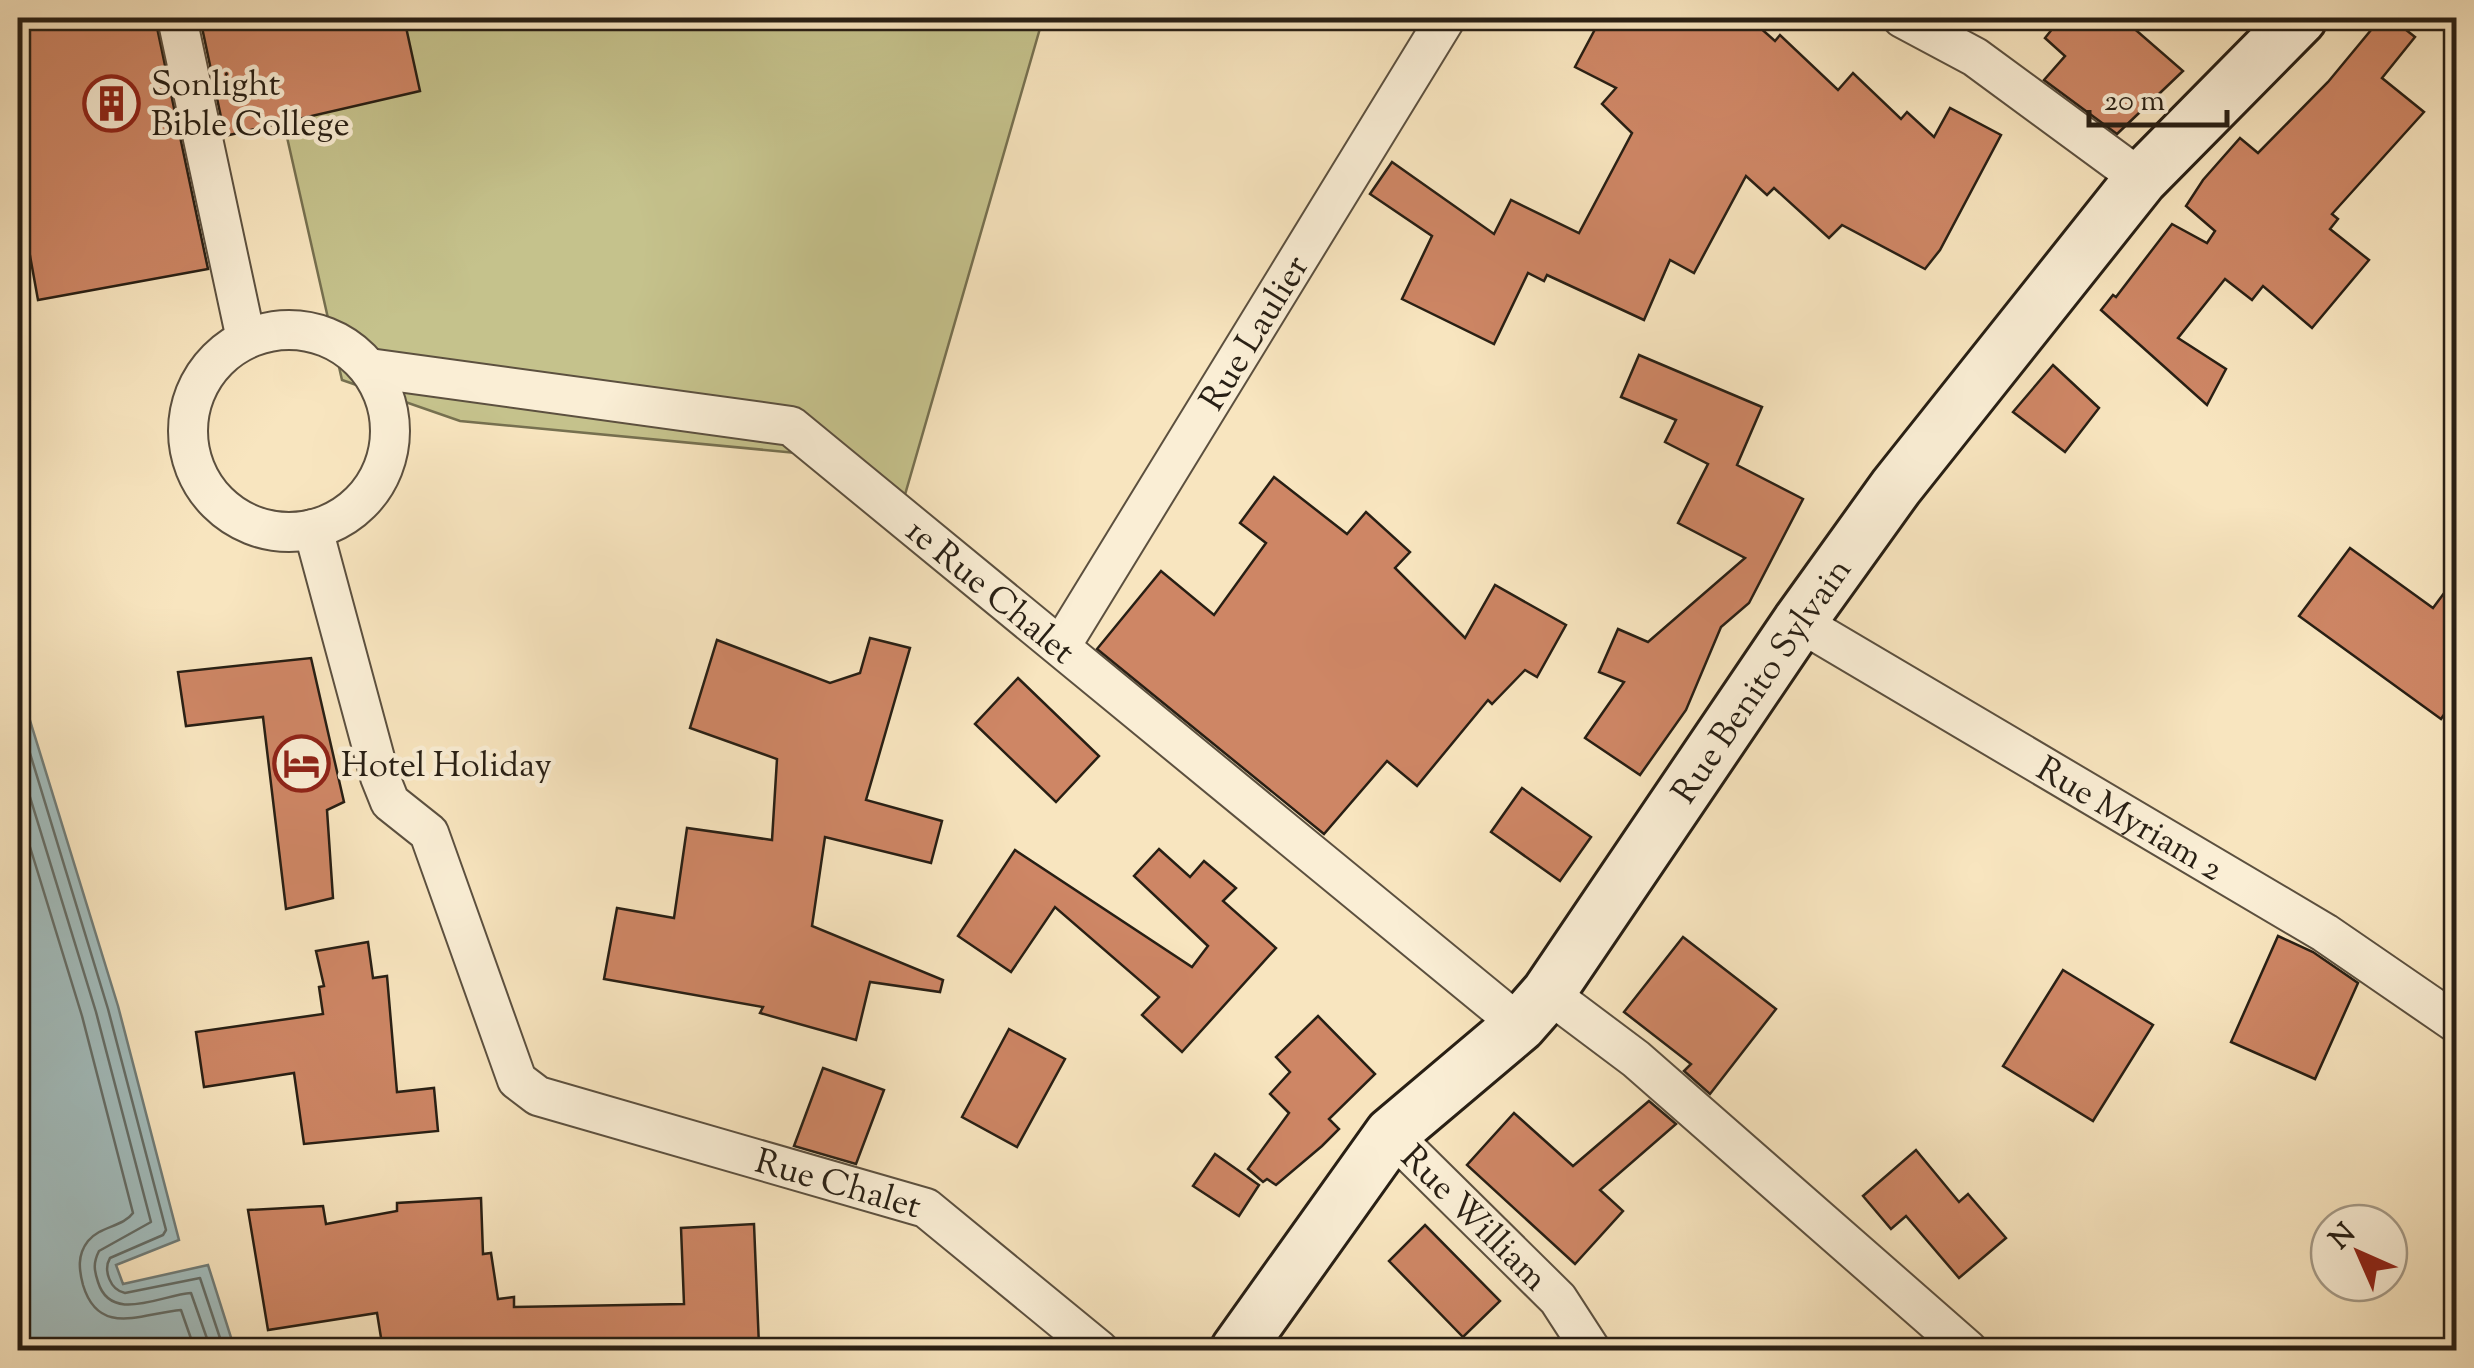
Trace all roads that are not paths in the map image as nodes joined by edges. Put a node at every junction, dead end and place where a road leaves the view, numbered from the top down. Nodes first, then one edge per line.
1 (177, 18) edge
2 (1446, 18) edge
3 (1902, 18) edge
4 (2300, 18) edge
5 (2141, 179) junction
6 (246, 339) junction
7 (369, 368) junction
8 (313, 530) junction
9 (1799, 622) junction
10 (1061, 646) junction
11 (1534, 1009) junction
12 (2456, 1023) edge
13 (1391, 1134) junction
14 (1099, 1350) edge
15 (1236, 1350) edge
16 (1591, 1350) edge
17 (1968, 1350) edge

1 - 6 street
2 - 10 street, Rue Laulier
3 - 5 street
4 - 5 main road, Rue Benito Sylvain
5 - 9 main road, Rue Benito Sylvain
6 - 7 street
6 - 8 street
7 - 8 street
7 - 10 street, 1e Rue Chalet
8 - 14 street, Rue Chalet
9 - 11 main road, Rue Benito Sylvain
9 - 12 street, Rue Myriam 2
10 - 11 street, 1e Rue Chalet
11 - 13 main road, Rue Benito Sylvain
11 - 17 street, 1e Rue Chalet
13 - 15 main road, Rue Benito Sylvain
13 - 16 street, Rue William

